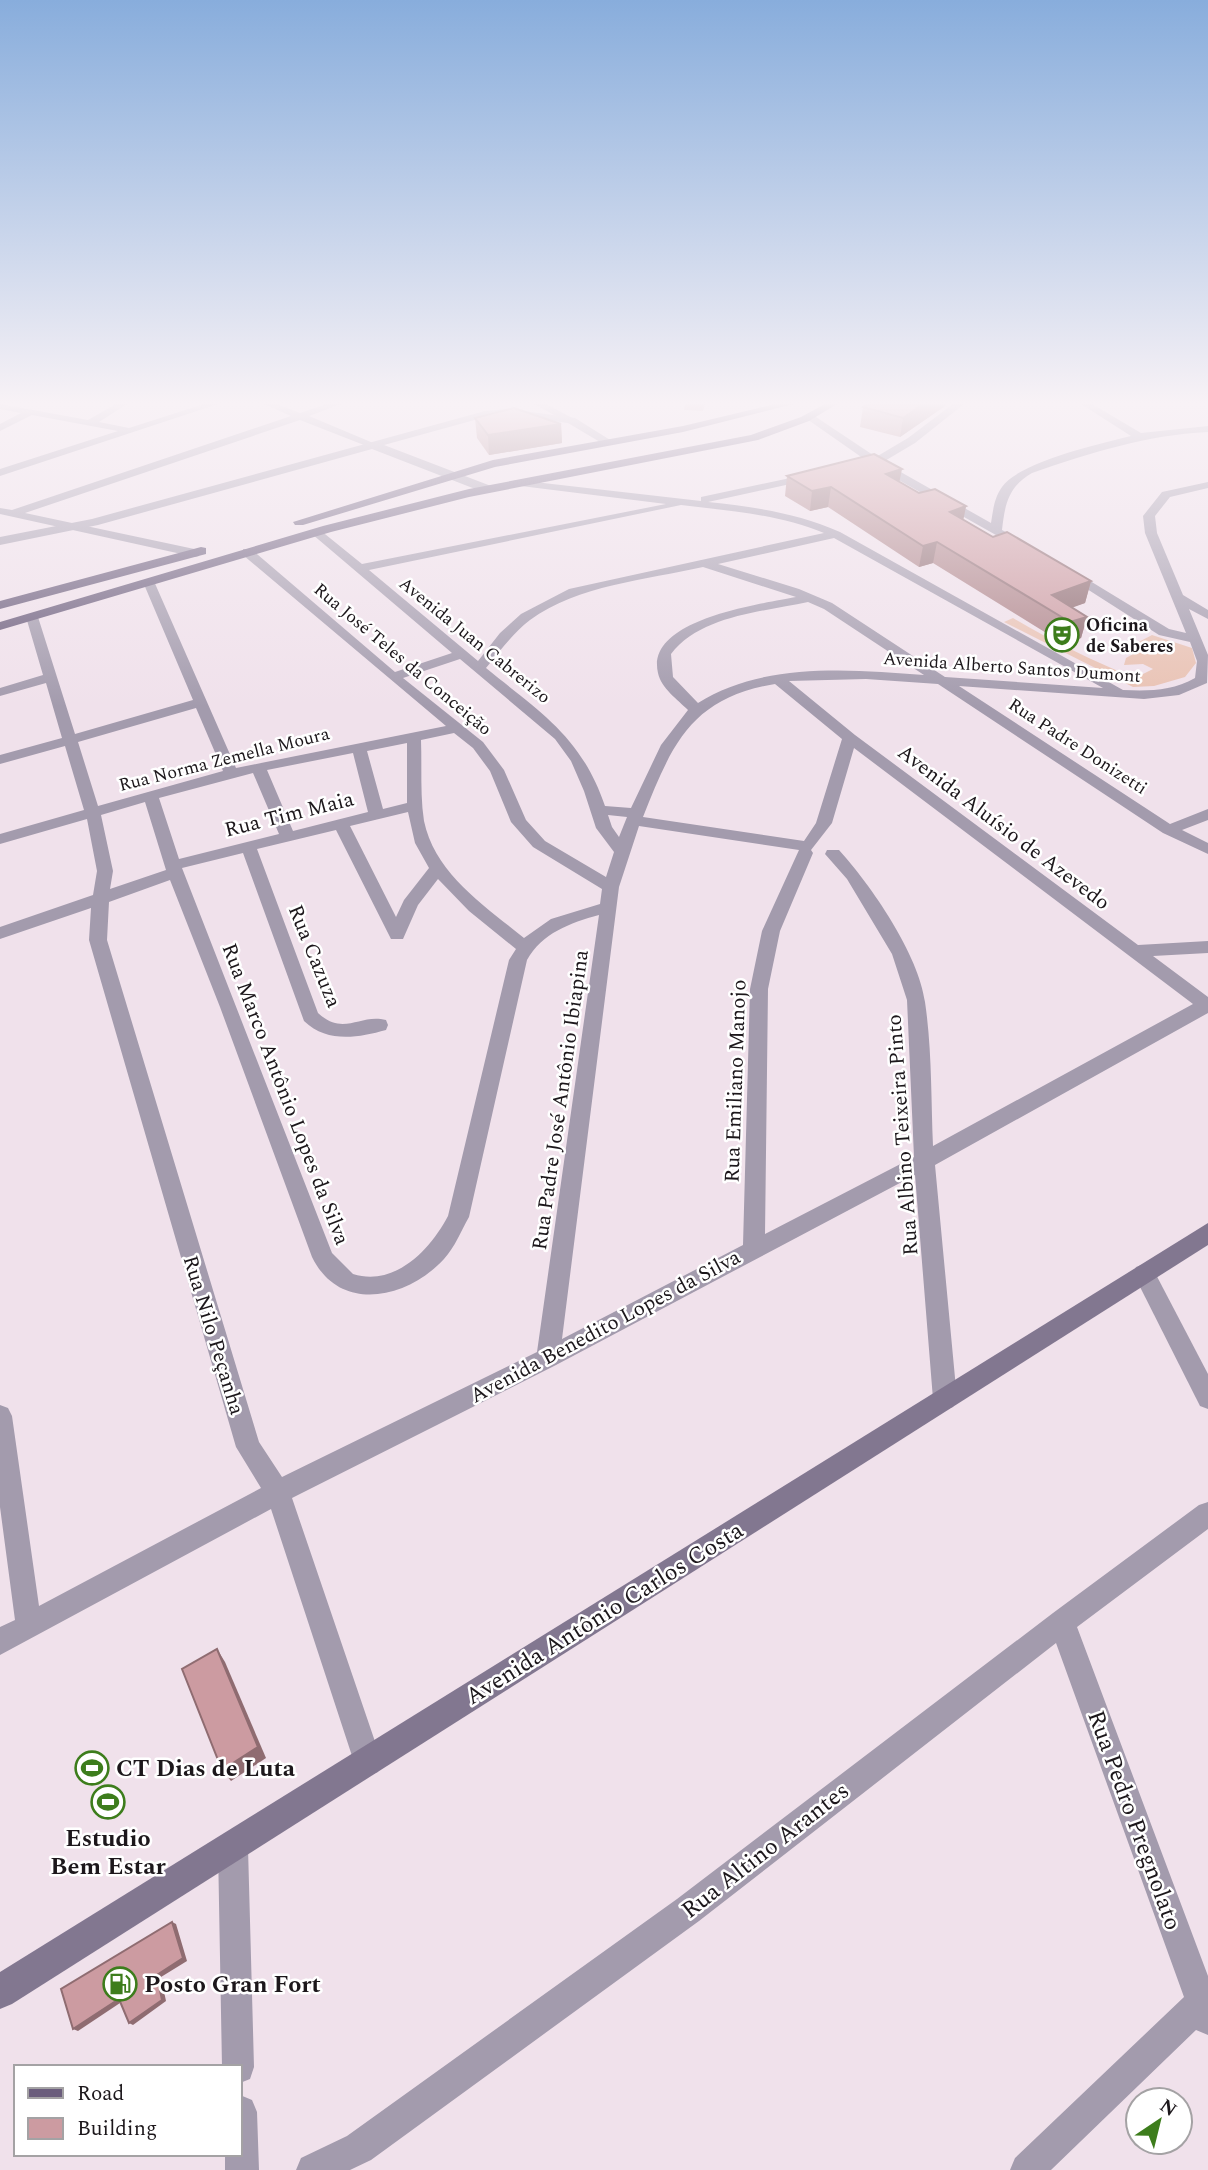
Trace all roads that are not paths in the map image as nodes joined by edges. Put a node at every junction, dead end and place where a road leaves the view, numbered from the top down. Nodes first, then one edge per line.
1 (45, 505) edge
2 (156, 505) edge
3 (357, 505) edge
4 (397, 505) edge
5 (423, 505) edge
6 (676, 505) edge
7 (713, 505) edge
8 (951, 505) edge
9 (1001, 505) edge
10 (1157, 505) edge
11 (0, 511) edge
12 (20, 514) junction
13 (289, 525) dead end
14 (78, 527) junction
15 (321, 531) junction
16 (996, 531) junction
17 (41, 534) junction
18 (836, 534) junction
19 (0, 541) edge
20 (236, 541) dead end
21 (247, 552) junction
22 (1031, 552) edge
23 (194, 553) junction
24 (703, 563) junction
25 (1053, 565) edge
26 (358, 569) junction
27 (149, 582) junction
28 (812, 598) junction
29 (1179, 598) junction
30 (0, 605) edge
31 (1208, 615) edge
32 (32, 617) junction
33 (0, 626) edge
34 (1195, 635) junction
35 (461, 654) junction
36 (479, 668) junction
37 (393, 677) junction
38 (49, 678) junction
39 (777, 679) junction
40 (943, 681) junction
41 (0, 692) edge
42 (1124, 694) junction
43 (202, 702) junction
44 (696, 709) junction
45 (459, 728) junction
46 (414, 736) junction
47 (850, 738) junction
48 (69, 740) junction
49 (358, 746) junction
50 (0, 760) edge
51 (258, 767) junction
52 (231, 773) junction
53 (592, 791) junction
54 (150, 795) junction
55 (416, 805) junction
56 (91, 811) junction
57 (598, 812) junction
58 (376, 813) junction
59 (1208, 814) edge
60 (340, 822) junction
61 (628, 825) junction
62 (1169, 830) junction
63 (287, 835) junction
64 (0, 839) edge
65 (248, 846) junction
66 (1208, 849) edge
67 (816, 852) junction
68 (175, 869) junction
69 (436, 870) junction
70 (102, 897) junction
71 (611, 897) junction
72 (0, 933) edge
73 (524, 947) junction
74 (1208, 947) edge
75 (1137, 951) junction
76 (1207, 1006) edge
77 (379, 1025) dead end
78 (924, 1161) junction
79 (1208, 1233) edge
80 (754, 1248) junction
81 (1144, 1273) junction
82 (548, 1358) junction
83 (1208, 1398) edge
84 (945, 1399) junction
85 (0, 1416) edge
86 (278, 1492) junction
87 (1208, 1514) edge
88 (1062, 1622) junction
89 (29, 1627) junction
90 (0, 1642) edge
91 (368, 1762) junction
92 (233, 1848) junction
93 (0, 1992) edge
94 (1205, 2010) edge
95 (238, 2065) edge
96 (313, 2170) edge
97 (1027, 2170) edge

1 - 12 street
2 - 14 street
3 - 13 main road
4 - 15 main road
5 - 15 main road
6 - 26 street
7 - 18 street
8 - 16 street
9 - 16 street
10 - 29 street, Avenida Alberto Santos Dumont
11 - 12 street
12 - 14 street
12 - 17 street
14 - 17 street
14 - 23 street
15 - 21 main road
15 - 26 street, Avenida Juan Cabrerizo
16 - 22 street
17 - 19 street
18 - 24 street
18 - 42 street
20 - 23 main road
21 - 27 main road
21 - 37 street, Rua José Teles da Conceição
23 - 30 main road
24 - 28 street, Rua Padre Donizetti
24 - 36 street
25 - 34 street
26 - 35 street, Avenida Juan Cabrerizo
27 - 32 main road
27 - 43 street
28 - 40 street, Rua Padre Donizetti
28 - 44 street
29 - 31 street
29 - 34 street, Avenida Alberto Santos Dumont
32 - 33 main road
32 - 38 street, Rua Nilo Peçanha
34 - 42 street, Avenida Alberto Santos Dumont
35 - 36 street, Avenida Juan Cabrerizo
35 - 37 street
36 - 53 street, Avenida Juan Cabrerizo
37 - 45 street, Rua José Teles da Conceição
38 - 41 street
38 - 48 street, Rua Nilo Peçanha
39 - 40 street, Avenida Alberto Santos Dumont
39 - 44 street, Avenida Alberto Santos Dumont
39 - 47 street, Avenida Aluísio de Azevedo
40 - 42 street, Avenida Alberto Santos Dumont
40 - 62 street, Rua Padre Donizetti
43 - 48 street
43 - 52 street
44 - 61 street, Avenida Alberto Santos Dumont
45 - 46 street, Rua Norma Zemella Moura
45 - 71 street, Rua José Teles da Conceição
46 - 49 street, Rua Norma Zemella Moura
46 - 55 street
47 - 67 street
47 - 75 street, Avenida Aluísio de Azevedo
48 - 50 street
48 - 56 street, Rua Nilo Peçanha
49 - 51 street, Rua Norma Zemella Moura
49 - 58 street
51 - 52 street, Rua Norma Zemella Moura
51 - 63 street
52 - 54 street, Rua Norma Zemella Moura
53 - 57 street, Avenida Juan Cabrerizo
53 - 61 street
54 - 56 street, Rua Norma Zemella Moura
54 - 68 street
55 - 58 street, Rua Tim Maia
55 - 69 street
56 - 64 street, Rua Norma Zemella Moura
56 - 70 street, Rua Nilo Peçanha
57 - 61 street
57 - 61 street, Avenida Juan Cabrerizo
58 - 60 street, Rua Tim Maia
59 - 62 street
60 - 63 street, Rua Tim Maia
60 - 69 street
61 - 67 street, Rua Albino Teixeira Pinto
61 - 71 street, Rua Padre José Antônio Ibiapina
62 - 66 street, Rua Padre Donizetti
63 - 65 street, Rua Tim Maia
65 - 68 street, Rua Tim Maia
65 - 77 street, Rua Cazuza
67 - 78 street, Rua Albino Teixeira Pinto
67 - 80 street, Rua Emiliano Manojo
68 - 70 street, Rua Tim Maia
68 - 73 street, Rua Marco Antônio Lopes da Silva
69 - 73 street
70 - 72 street, Rua Tim Maia
70 - 86 street, Rua Nilo Peçanha
71 - 73 street
71 - 82 street, Rua Padre José Antônio Ibiapina
74 - 75 street
75 - 76 street, Avenida Aluísio de Azevedo
76 - 78 street, Avenida Benedito Lopes da Silva
78 - 80 street, Avenida Benedito Lopes da Silva
78 - 84 street, Rua Albino Teixeira Pinto
79 - 81 main road, Avenida Antônio Carlos Costa
80 - 82 street, Avenida Benedito Lopes da Silva
81 - 83 street
81 - 84 main road, Avenida Antônio Carlos Costa
82 - 86 street, Avenida Benedito Lopes da Silva
84 - 91 main road, Avenida Antônio Carlos Costa
85 - 89 street
86 - 89 street, Avenida Benedito Lopes da Silva
86 - 91 street, Rua Nilo Peçanha
87 - 88 street, Rua Altino Arantes
88 - 94 street, Rua Pedro Pregnolato
88 - 96 street, Rua Altino Arantes
89 - 90 street, Avenida Benedito Lopes da Silva
91 - 92 main road, Avenida Antônio Carlos Costa
92 - 93 main road, Avenida Antônio Carlos Costa
92 - 95 street
94 - 97 street

